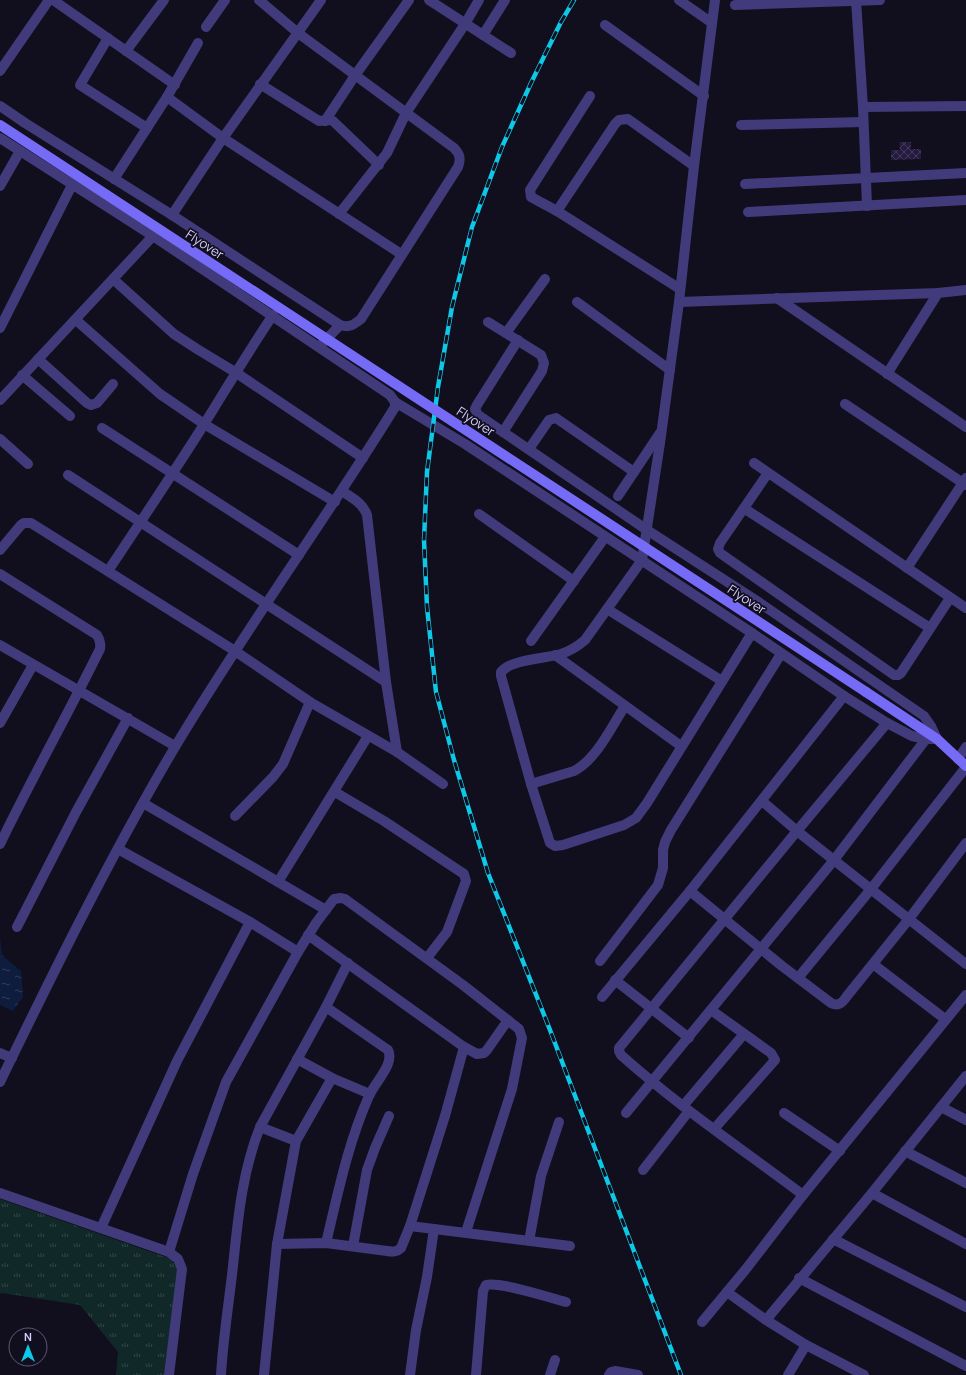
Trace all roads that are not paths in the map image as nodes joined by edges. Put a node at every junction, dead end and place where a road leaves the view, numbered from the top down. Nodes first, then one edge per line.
1 (49, 0) edge
2 (53, 0) edge
3 (225, 0) edge
4 (259, 0) edge
5 (321, 0) edge
6 (409, 0) edge
7 (429, 0) edge
8 (479, 0) edge
9 (505, 0) edge
10 (679, 0) edge
11 (715, 0) edge
12 (880, 0) edge
13 (160, 1) edge
14 (856, 1) edge
15 (735, 5) dead end
16 (712, 23) junction
17 (465, 24) junction
18 (605, 25) dead end
19 (206, 26) dead end
20 (298, 33) junction
21 (484, 35) junction
22 (108, 38) junction
23 (198, 43) dead end
24 (126, 51) junction
25 (511, 53) dead end
26 (0, 71) edge
27 (356, 74) junction
28 (260, 84) junction
29 (175, 85) junction
30 (590, 96) dead end
31 (704, 96) junction
32 (167, 97) junction
33 (0, 106) edge
34 (966, 106) edge
35 (863, 107) junction
36 (406, 113) junction
37 (325, 121) junction
38 (863, 122) junction
39 (0, 125) edge
40 (741, 125) dead end
41 (147, 128) junction
42 (0, 138) edge
43 (223, 138) junction
44 (20, 151) junction
45 (379, 165) junction
46 (694, 166) junction
47 (966, 173) edge
48 (865, 178) junction
49 (114, 179) junction
50 (745, 184) dead end
51 (72, 185) junction
52 (0, 186) edge
53 (966, 200) edge
54 (867, 206) junction
55 (557, 212) junction
56 (748, 212) dead end
57 (339, 214) junction
58 (172, 215) junction
59 (153, 236) junction
60 (401, 254) junction
61 (113, 279) junction
62 (545, 279) dead end
63 (680, 289) junction
64 (966, 290) edge
65 (938, 293) junction
66 (777, 298) junction
67 (577, 302) dead end
68 (679, 302) junction
69 (272, 316) junction
70 (76, 320) junction
71 (488, 322) dead end
72 (340, 325) junction
73 (0, 328) edge
74 (506, 333) junction
75 (518, 340) junction
76 (319, 347) junction
77 (38, 359) junction
78 (670, 370) junction
79 (235, 372) junction
80 (887, 374) junction
81 (22, 375) junction
82 (113, 384) dead end
83 (0, 400) edge
84 (396, 402) junction
85 (845, 404) dead end
86 (70, 416) dead end
87 (204, 424) junction
88 (966, 427) edge
89 (102, 428) dead end
90 (662, 431) junction
91 (503, 432) junction
92 (0, 439) edge
93 (529, 449) junction
94 (363, 458) junction
95 (754, 463) dead end
96 (28, 464) dead end
97 (634, 472) junction
98 (172, 473) junction
99 (768, 473) junction
100 (68, 475) dead end
101 (965, 482) edge
102 (342, 491) junction
103 (618, 496) dead end
104 (335, 502) junction
105 (745, 508) junction
106 (479, 514) dead end
107 (141, 522) junction
108 (647, 530) junction
109 (605, 537) junction
110 (0, 550) edge
111 (299, 555) junction
112 (642, 560) junction
113 (907, 568) junction
114 (108, 571) junction
115 (0, 574) edge
116 (574, 581) junction
117 (950, 598) junction
118 (266, 604) junction
119 (966, 608) edge
120 (607, 609) junction
121 (930, 628) junction
122 (752, 633) junction
123 (531, 641) dead end
124 (0, 645) edge
125 (235, 652) junction
126 (781, 654) junction
127 (555, 655) junction
128 (33, 665) junction
129 (722, 681) junction
130 (386, 682) junction
131 (80, 691) junction
132 (844, 696) junction
133 (310, 702) junction
134 (625, 706) junction
135 (128, 718) junction
136 (0, 723) edge
137 (887, 723) junction
138 (368, 736) junction
139 (926, 739) junction
140 (937, 739) junction
141 (176, 746) junction
142 (681, 746) junction
143 (966, 747) edge
144 (397, 752) junction
145 (958, 759) junction
146 (966, 767) edge
147 (443, 784) dead end
148 (531, 784) junction
149 (335, 792) junction
150 (762, 801) junction
151 (143, 803) junction
152 (235, 816) dead end
153 (797, 831) junction
154 (966, 843) edge
155 (0, 844) edge
156 (118, 848) junction
157 (834, 860) junction
158 (278, 882) junction
159 (871, 889) junction
160 (690, 890) junction
161 (326, 910) junction
162 (725, 919) junction
163 (909, 919) junction
164 (250, 922) junction
165 (17, 927) dead end
166 (308, 935) junction
167 (761, 949) junction
168 (298, 952) junction
169 (427, 958) junction
170 (600, 961) dead end
171 (348, 963) junction
172 (873, 964) junction
173 (966, 964) edge
174 (798, 978) junction
175 (615, 980) junction
176 (966, 995) edge
177 (602, 997) dead end
178 (326, 1007) junction
179 (651, 1008) junction
180 (711, 1010) junction
181 (945, 1019) junction
182 (508, 1020) junction
183 (744, 1034) junction
184 (689, 1038) junction
185 (464, 1047) junction
186 (0, 1053) edge
187 (12, 1058) junction
188 (297, 1059) junction
189 (966, 1076) edge
190 (332, 1078) junction
191 (0, 1082) edge
192 (652, 1083) junction
193 (370, 1094) junction
194 (941, 1107) junction
195 (686, 1109) junction
196 (626, 1113) dead end
197 (784, 1113) dead end
198 (389, 1116) dead end
199 (966, 1120) edge
200 (559, 1122) dead end
201 (260, 1127) junction
202 (714, 1129) junction
203 (296, 1141) junction
204 (840, 1151) junction
205 (905, 1151) junction
206 (643, 1170) dead end
207 (966, 1183) edge
208 (872, 1192) junction
209 (0, 1193) edge
210 (803, 1195) junction
211 (410, 1226) junction
212 (102, 1228) junction
213 (434, 1229) junction
214 (466, 1232) junction
215 (833, 1239) junction
216 (529, 1241) junction
217 (326, 1243) junction
218 (277, 1244) junction
219 (966, 1244) edge
220 (353, 1246) junction
221 (570, 1246) dead end
222 (169, 1252) junction
223 (799, 1278) junction
224 (727, 1292) junction
225 (566, 1302) dead end
226 (966, 1307) edge
227 (766, 1320) junction
228 (702, 1322) dead end
229 (806, 1345) junction
230 (555, 1360) dead end
231 (966, 1366) edge
232 (169, 1375) edge
233 (220, 1375) edge
234 (264, 1375) edge
235 (410, 1375) edge
236 (476, 1375) edge
237 (550, 1375) edge
238 (609, 1375) edge
239 (638, 1375) edge
240 (788, 1375) edge
241 (864, 1375) edge

1 - 26 street
2 - 22 street
3 - 19 street
4 - 20 street
5 - 20 street
6 - 27 street
7 - 17 street
8 - 17 street
9 - 21 street
10 - 16 street
11 - 16 street
12 - 14 street
13 - 24 street
14 - 15 street
14 - 35 street
16 - 31 street
17 - 21 street
17 - 36 street
18 - 31 street
20 - 27 street
20 - 28 street
21 - 25 street
22 - 24 street
22 - 41 street
23 - 29 street
24 - 29 street
27 - 36 street
27 - 37 street
28 - 37 street
28 - 43 street
29 - 32 street
30 - 55 street
31 - 46 street
32 - 41 street
32 - 43 street
33 - 49 street
34 - 35 street
35 - 38 street
36 - 45 street
36 - 60 street
37 - 45 street
38 - 40 street
38 - 48 street
39 - 140 main road, Flyover, bridge
41 - 49 street
42 - 44 street
43 - 57 street
43 - 58 street
44 - 51 street
44 - 52 street
45 - 57 street
46 - 55 street
46 - 63 street
47 - 48 street
48 - 50 street
48 - 54 street
49 - 58 street
51 - 59 street
51 - 73 street
53 - 54 street
54 - 56 street
55 - 63 street
57 - 60 street
58 - 72 street
59 - 61 street
59 - 69 street
60 - 72 street
61 - 70 street
61 - 79 street
62 - 74 street
63 - 68 street
64 - 65 street
65 - 66 street
65 - 80 street
66 - 68 street
66 - 80 street
67 - 78 street
68 - 78 street
69 - 76 street
69 - 79 street
70 - 77 street
70 - 87 street
71 - 74 street
72 - 76 street
74 - 75 street
75 - 91 street
75 - 91 street
76 - 84 street
77 - 81 street
77 - 82 street
78 - 90 street
79 - 87 street
79 - 94 street
80 - 88 street
81 - 83 street
81 - 86 street
84 - 94 street
84 - 109 street
85 - 101 street
87 - 98 street
87 - 104 street
89 - 98 street
90 - 97 street
90 - 108 street
91 - 93 street
92 - 96 street
93 - 97 street
93 - 108 street
94 - 102 street
95 - 99 street
97 - 103 street
98 - 107 street
98 - 111 street
99 - 105 street
99 - 113 street
100 - 107 street
101 - 113 street
102 - 104 street
102 - 130 street
104 - 111 street
105 - 121 street
105 - 121 street
106 - 116 street
107 - 114 street
107 - 118 street
108 - 112 street
108 - 140 street
109 - 112 street
109 - 116 street
110 - 114 street
111 - 118 street
112 - 120 street
112 - 122 street
113 - 117 street
114 - 125 street
115 - 131 street
116 - 123 street
117 - 119 street
117 - 121 street
118 - 125 street
118 - 130 street
120 - 127 street
120 - 129 street
122 - 126 street
122 - 129 street
124 - 128 street
125 - 133 street
125 - 141 street
126 - 132 street
126 - 170 street
127 - 134 street
127 - 148 street
128 - 131 street
128 - 136 street
129 - 142 street
130 - 144 street
131 - 135 street
131 - 155 street
132 - 137 street
132 - 150 street
133 - 138 street
133 - 152 street
134 - 142 street
134 - 148 street
135 - 141 street
135 - 165 street
137 - 139 street
137 - 153 street
138 - 144 street
138 - 149 street
139 - 140 street
139 - 157 street
140 - 145 main road, Flyover
141 - 151 street
142 - 148 street
143 - 145 street
144 - 147 street
145 - 146 main road, Flyover
146 - 159 street
149 - 158 street
149 - 169 street
150 - 153 street
150 - 160 street
151 - 156 street
151 - 158 street
153 - 157 street
153 - 162 street
154 - 163 street
156 - 164 street
156 - 187 street
157 - 159 street
157 - 167 street
158 - 161 street
159 - 163 street
159 - 174 street
160 - 162 street
160 - 175 street
161 - 166 street
161 - 169 street
162 - 167 street
162 - 179 street
163 - 172 street
163 - 173 street
164 - 168 street
164 - 212 street
166 - 168 street
166 - 171 street
167 - 174 street
167 - 180 street
168 - 222 street
169 - 182 street
171 - 178 street
171 - 185 street
172 - 174 street
172 - 181 street
175 - 177 street
175 - 179 street
176 - 181 street
178 - 188 street
178 - 193 street
179 - 184 street
179 - 192 street
180 - 183 street
180 - 184 street
181 - 204 street
182 - 185 street
182 - 214 street
183 - 195 street
183 - 202 street
184 - 192 street
185 - 211 street
186 - 187 street
187 - 191 street
188 - 190 street
188 - 201 street
189 - 194 street
190 - 193 street
190 - 203 street
192 - 195 street
192 - 196 street
193 - 217 street
194 - 199 street
194 - 205 street
195 - 202 street
195 - 206 street
197 - 204 street
198 - 220 street
200 - 216 street
201 - 203 street
201 - 233 street
202 - 210 street
203 - 218 street
204 - 210 street
205 - 207 street
205 - 208 street
208 - 215 street
208 - 219 street
209 - 212 street
210 - 224 street
211 - 213 street
211 - 220 street
212 - 222 street
213 - 214 street
213 - 235 street
214 - 216 street
215 - 223 street
215 - 226 street
216 - 221 street
217 - 218 street
217 - 220 street
218 - 234 street
222 - 232 street
223 - 227 street
223 - 231 street
224 - 227 street
224 - 228 street
225 - 236 street
227 - 229 street
229 - 240 street
229 - 241 street
230 - 237 street
238 - 239 street

